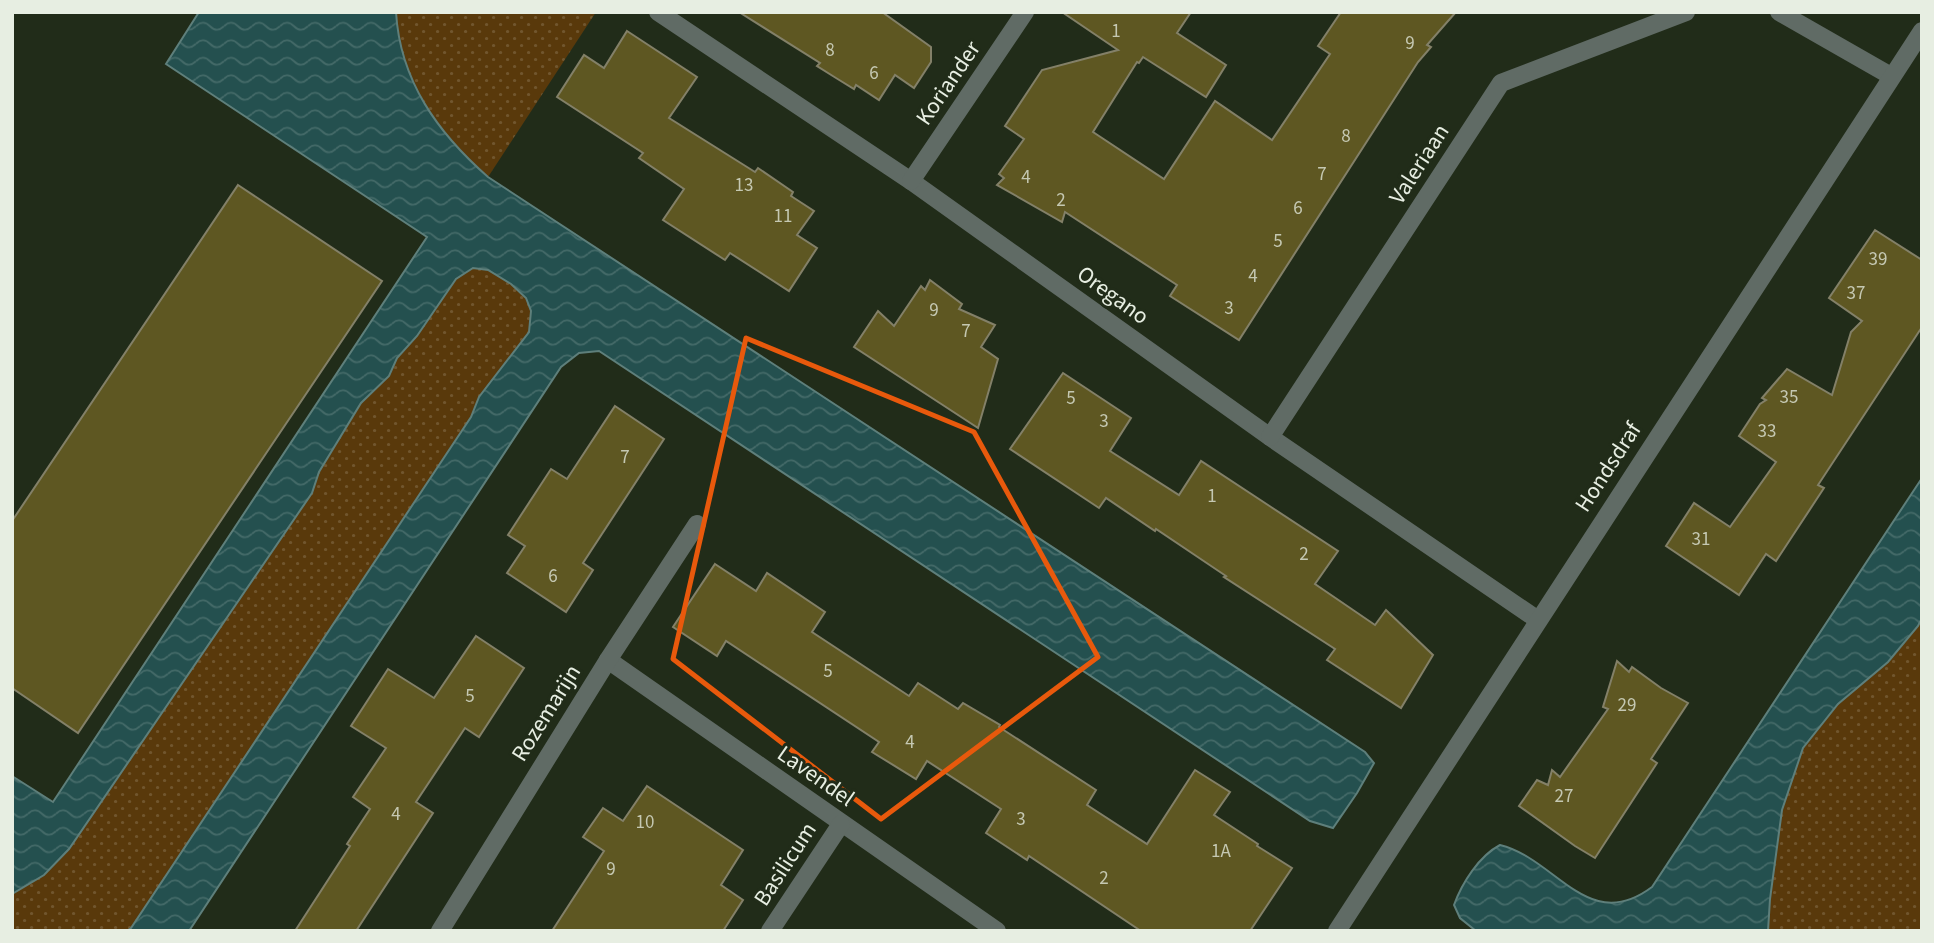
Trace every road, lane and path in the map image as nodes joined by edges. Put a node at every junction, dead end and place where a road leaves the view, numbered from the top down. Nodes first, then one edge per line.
1 (658, 12) edge
2 (1026, 12) edge
3 (1686, 12) edge
4 (1779, 12) edge
5 (1922, 31) edge
6 (1891, 76) junction
7 (911, 181) junction
8 (1270, 437) junction
9 (697, 523) dead end
10 (1538, 620) junction
11 (608, 660) junction
12 (841, 824) junction
13 (440, 931) edge
14 (771, 931) edge
15 (997, 931) edge
16 (1338, 931) edge

1 - 7 street, Oregano
2 - 7 street, Koriander
3 - 8 street, Valeriaan
4 - 6 street
5 - 6 street, Hondsdraf
6 - 10 street, Hondsdraf
7 - 8 street, Oregano
8 - 10 street, Oregano
9 - 11 street, Rozemarijn
10 - 16 street, Hondsdraf
11 - 12 street, Lavendel
11 - 13 street, Rozemarijn
12 - 14 street, Basilicum
12 - 15 street, Lavendel

